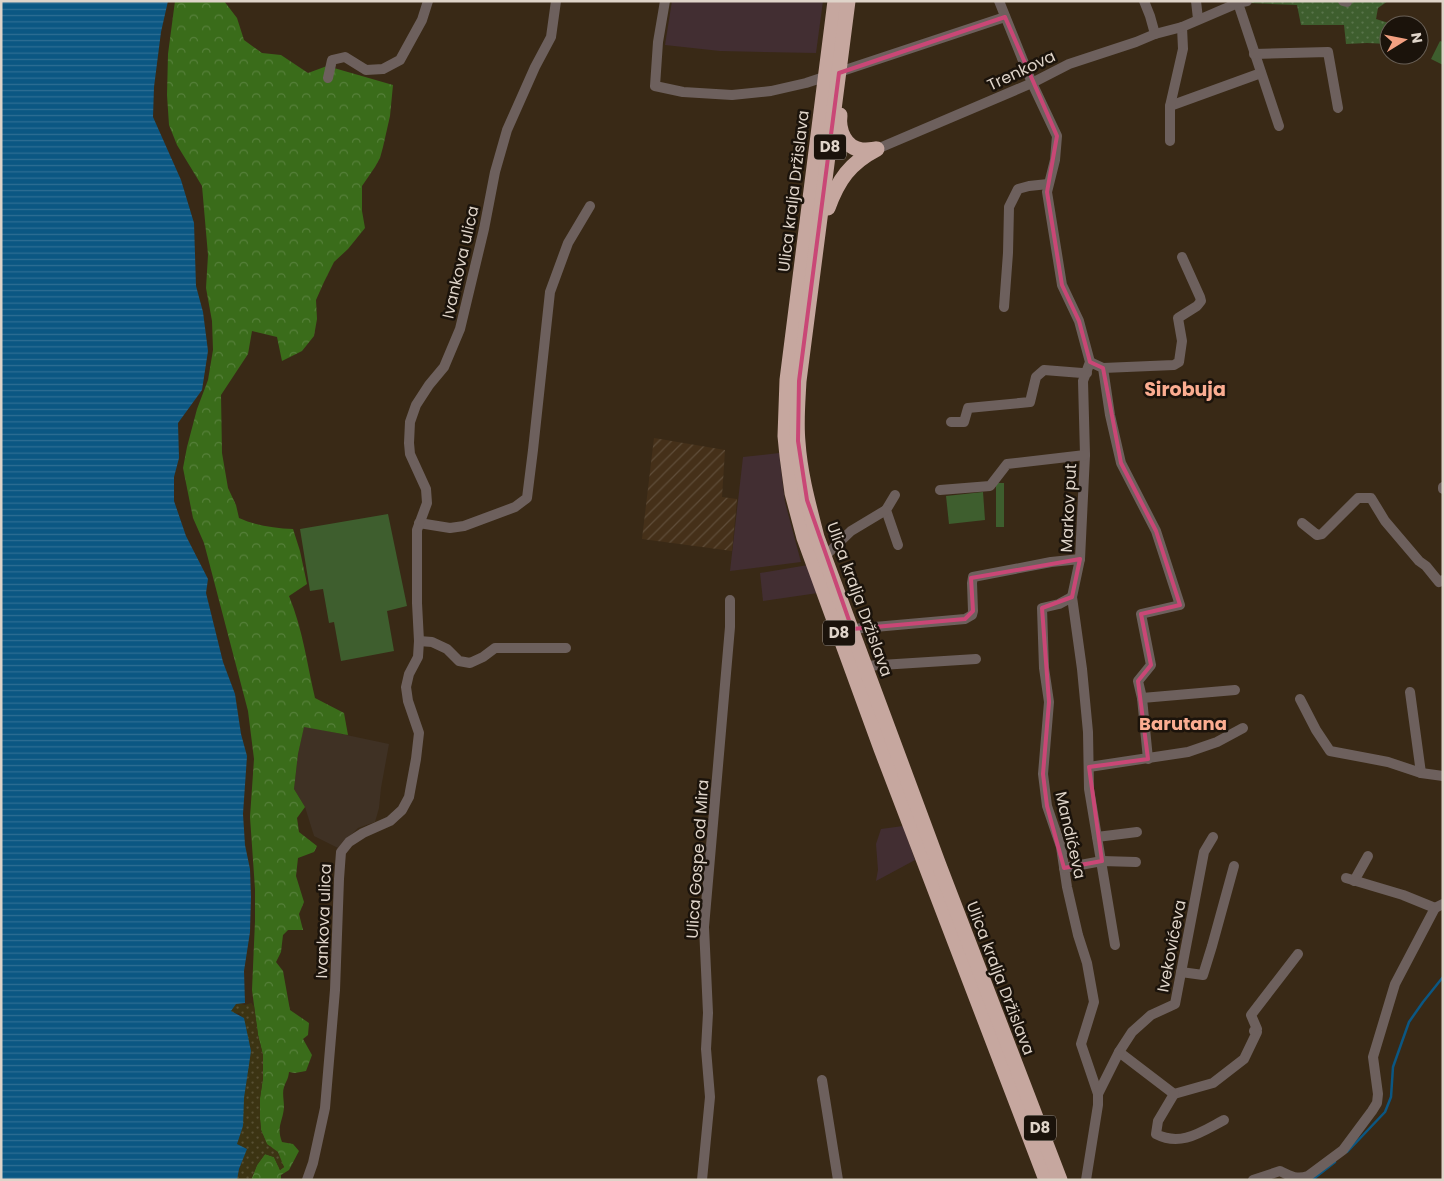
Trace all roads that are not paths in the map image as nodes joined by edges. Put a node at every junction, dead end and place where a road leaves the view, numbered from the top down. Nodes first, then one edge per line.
1 (428, 1) edge
2 (556, 1) edge
3 (665, 1) edge
4 (835, 1) edge
5 (848, 1) edge
6 (999, 1) edge
7 (1144, 1) edge
8 (1196, 1) edge
9 (1241, 2) edge
10 (1005, 17) junction
11 (1198, 19) junction
12 (1182, 27) junction
13 (1156, 34) junction
14 (1254, 54) junction
15 (1261, 74) junction
16 (328, 78) dead end
17 (1032, 83) junction
18 (838, 86) junction
19 (1170, 106) junction
20 (1338, 108) dead end
21 (1279, 126) dead end
22 (1170, 141) dead end
23 (877, 149) junction
24 (1048, 184) junction
25 (590, 206) dead end
26 (819, 233) junction
27 (1182, 257) dead end
28 (1004, 307) dead end
29 (1090, 362) junction
30 (1103, 368) junction
31 (1086, 372) junction
32 (951, 422) dead end
33 (1085, 454) junction
34 (940, 490) dead end
35 (895, 495) dead end
36 (886, 510) junction
37 (419, 523) junction
38 (1302, 523) dead end
39 (898, 545) dead end
40 (824, 556) junction
41 (1080, 559) junction
42 (1443, 580) edge
43 (1072, 597) junction
44 (730, 600) dead end
45 (852, 629) junction
46 (419, 641) junction
47 (566, 648) dead end
48 (976, 659) dead end
49 (865, 666) junction
50 (1235, 690) dead end
51 (1410, 692) dead end
52 (1142, 698) junction
53 (1300, 699) dead end
54 (1243, 728) dead end
55 (1148, 759) junction
56 (1089, 767) junction
57 (1421, 773) junction
58 (1443, 776) edge
59 (1137, 832) dead end
60 (1097, 837) junction
61 (1213, 837) dead end
62 (1368, 856) dead end
63 (1102, 861) junction
64 (1136, 862) dead end
65 (1234, 866) dead end
66 (1064, 868) junction
67 (1439, 906) edge
68 (1115, 945) dead end
69 (1298, 954) dead end
70 (1181, 972) junction
71 (1119, 1052) junction
72 (822, 1080) dead end
73 (1098, 1094) junction
74 (1174, 1094) junction
75 (1224, 1120) dead end
76 (307, 1180) edge
77 (702, 1180) edge
78 (838, 1180) edge
79 (1046, 1180) edge
80 (1060, 1180) edge
81 (1086, 1180) edge
82 (1253, 1180) edge

1 - 16 street
2 - 37 street, Ivankova ulica
3 - 10 street
4 - 79 highway, Ulica kralja Držislava / D8
5 - 18 highway, Ulica kralja Držislava / D8
6 - 10 street
7 - 13 street
8 - 11 street
9 - 11 street, Trenkova
9 - 14 street, Trenkova
10 - 17 street
11 - 12 street, Trenkova
12 - 13 street, Trenkova
12 - 19 street
13 - 17 street, Trenkova
14 - 15 street, Trenkova
14 - 20 street
15 - 19 street
15 - 21 street, Trenkova
17 - 23 street, Trenkova
17 - 24 street
18 - 23 highway
18 - 26 highway, Ulica kralja Držislava / D8
19 - 22 street
23 - 26 highway
24 - 28 street
24 - 29 street
25 - 37 street
26 - 40 highway, Ulica kralja Držislava / D8
27 - 30 street
29 - 30 street
29 - 31 street, Markov put
30 - 52 street
31 - 32 street
31 - 33 street, Markov put
33 - 34 street
33 - 41 street, Markov put
35 - 36 street
36 - 39 street
36 - 40 street
37 - 46 street, Ivankova ulica
38 - 42 street
40 - 45 highway, Ulica kralja Držislava / D8
41 - 43 street, Markov put
41 - 45 street
43 - 56 street, Markov put
43 - 66 street, Mandićeva
44 - 77 street, Ulica Gospe od Mira
45 - 49 highway, Ulica kralja Držislava / D8
46 - 47 street
46 - 76 street, Ivankova ulica
48 - 49 street
49 - 80 highway, Ulica kralja Držislava / D8
50 - 52 street
51 - 57 street
52 - 55 street
53 - 57 street
54 - 55 street
55 - 56 street
56 - 60 street, Markov put
57 - 58 street
59 - 60 street
60 - 63 street, Markov put
61 - 70 street, Ivekovićeva
62 - 67 street
63 - 64 street
63 - 66 street
63 - 68 street, Markov put
65 - 70 street
66 - 73 street, Mandićeva
67 - 82 street
69 - 74 street
70 - 71 street, Ivekovićeva
71 - 73 street, Ivekovićeva
71 - 74 street
72 - 78 street
73 - 81 street, Ivekovićeva
74 - 75 street

